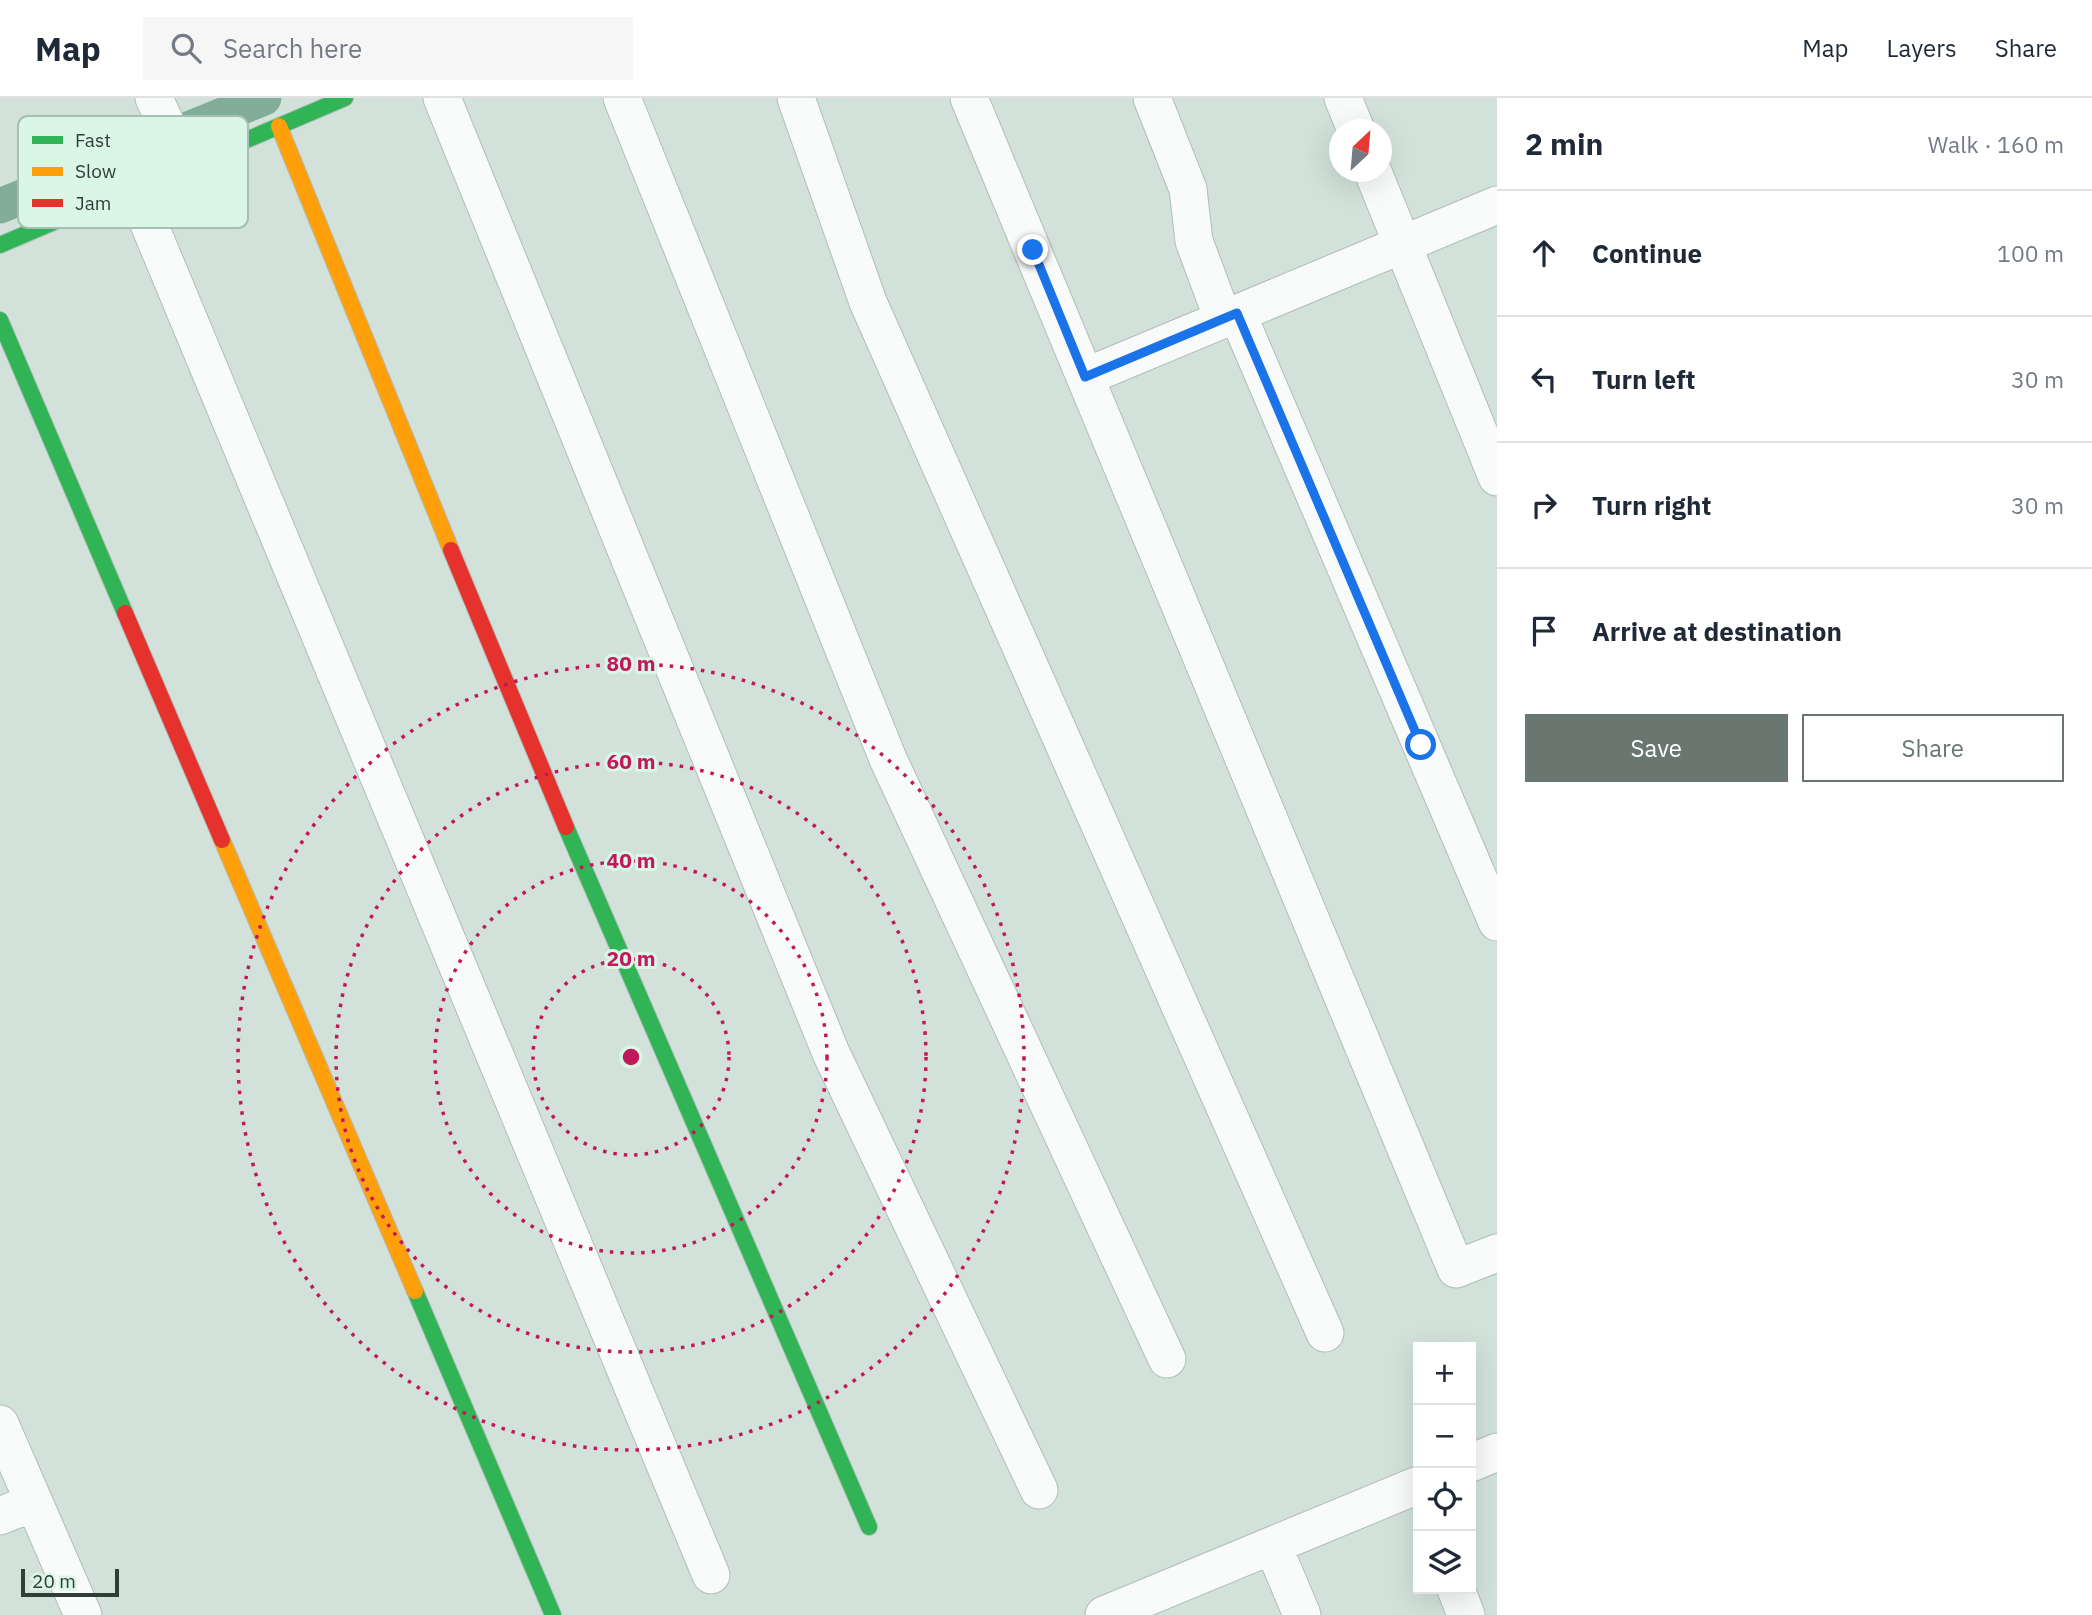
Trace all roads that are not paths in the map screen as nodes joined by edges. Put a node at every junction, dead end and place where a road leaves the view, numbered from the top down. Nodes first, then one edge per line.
1 (345, 98) edge
2 (442, 98) edge
3 (622, 98) edge
4 (796, 98) edge
5 (969, 98) edge
6 (1152, 98) edge
7 (1343, 98) edge
8 (1352, 119) edge
9 (279, 126) junction
10 (248, 137) edge
11 (1377, 182) edge
12 (1497, 205) edge
13 (40, 228) edge
14 (151, 228) edge
15 (1404, 244) junction
16 (0, 245) edge
17 (1230, 316) junction
18 (0, 320) edge
19 (1085, 377) junction
20 (1497, 477) edge
21 (1497, 922) edge
22 (1497, 1253) edge
23 (1325, 1332) dead end
24 (1167, 1359) dead end
25 (0, 1424) edge
26 (1497, 1452) edge
27 (1476, 1461) edge
28 (1039, 1490) dead end
29 (1413, 1490) edge
30 (34, 1502) junction
31 (0, 1516) edge
32 (869, 1527) dead end
33 (1273, 1546) junction
34 (711, 1575) dead end
35 (1458, 1594) edge
36 (1145, 1607) edge
37 (83, 1615) edge
38 (553, 1615) edge
39 (1104, 1615) edge
40 (1301, 1615) edge
41 (1466, 1615) edge

1 - 9 street
2 - 28 street
3 - 24 street
4 - 23 street
5 - 19 street
6 - 17 street
7 - 8 street
9 - 10 street
9 - 32 street
11 - 15 street
12 - 15 street
13 - 16 street
14 - 34 street
15 - 17 street
15 - 20 street
17 - 19 street
17 - 21 street
18 - 38 street
19 - 22 street
25 - 30 street
26 - 27 street
29 - 33 street
30 - 31 street
30 - 37 street
33 - 36 street
33 - 40 street
35 - 41 street
36 - 39 street

